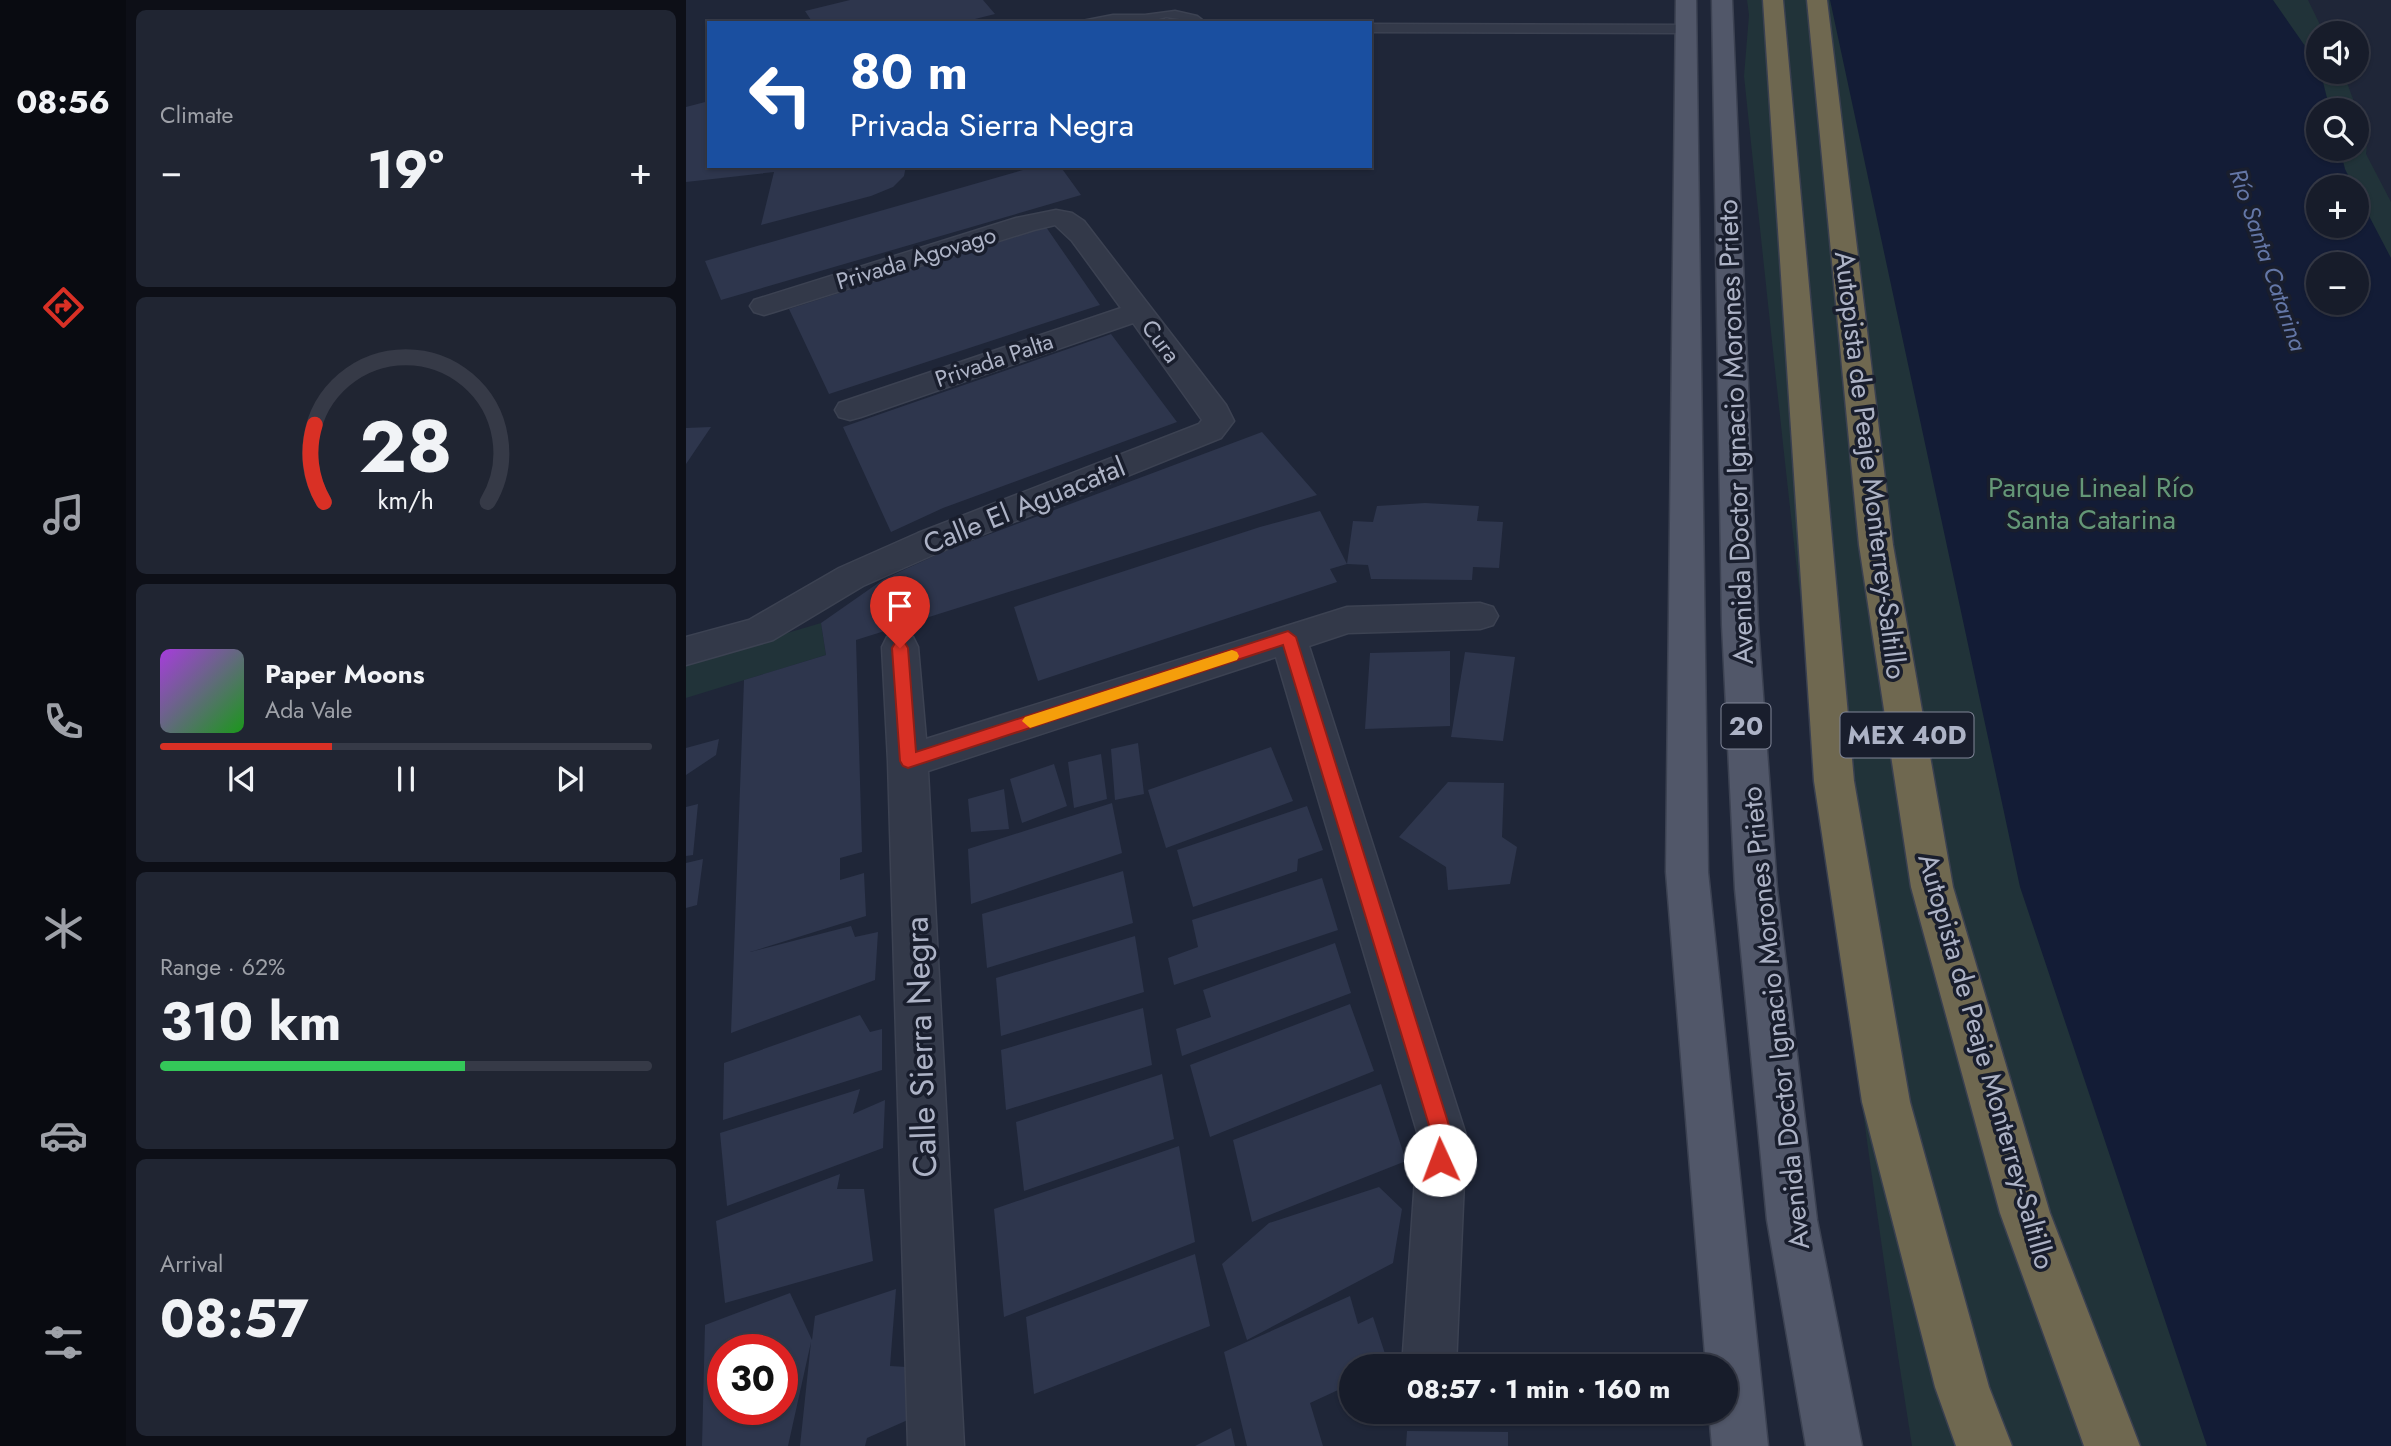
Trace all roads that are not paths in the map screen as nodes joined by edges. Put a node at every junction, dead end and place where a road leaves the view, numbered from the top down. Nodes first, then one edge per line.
1 (1721, 0) edge
2 (1773, 0) edge
3 (1817, 0) edge
4 (1685, 14) edge
5 (1138, 20) edge
6 (1092, 21) edge
7 (1195, 21) edge
8 (1372, 29) edge
9 (1070, 220) joint
10 (764, 306) dead end
11 (1139, 311) junction
12 (850, 410) dead end
13 (1173, 446) joint
14 (1480, 617) dead end
15 (1288, 637) junction
16 (900, 648) dead end
17 (686, 651) edge
18 (908, 761) junction
19 (1430, 1354) edge
20 (936, 1446) edge
21 (1740, 1446) edge
22 (1834, 1446) edge
23 (1984, 1446) edge
24 (2112, 1446) edge

1 - 22 main road, Avenida Doctor Ignacio Morones Prieto / 20
2 - 23 highway, Autopista de Peaje Monterrey-Saltillo / MEX 40D
3 - 24 highway, Autopista de Peaje Monterrey-Saltillo / MEX 40D
4 - 8 lane
4 - 21 main road, Avenida Doctor Ignacio Morones Prieto / 20
5 - 6 lane
5 - 7 lane
9 - 10 street, Privada Agovago
9 - 11 street, Cura
11 - 12 street, Privada Palta
11 - 13 street, Cura
13 - 17 street, Calle El Aguacatal
14 - 15 street
15 - 18 street
15 - 19 street
16 - 18 street, Calle Sierra Negra
18 - 20 street, Calle Sierra Negra

